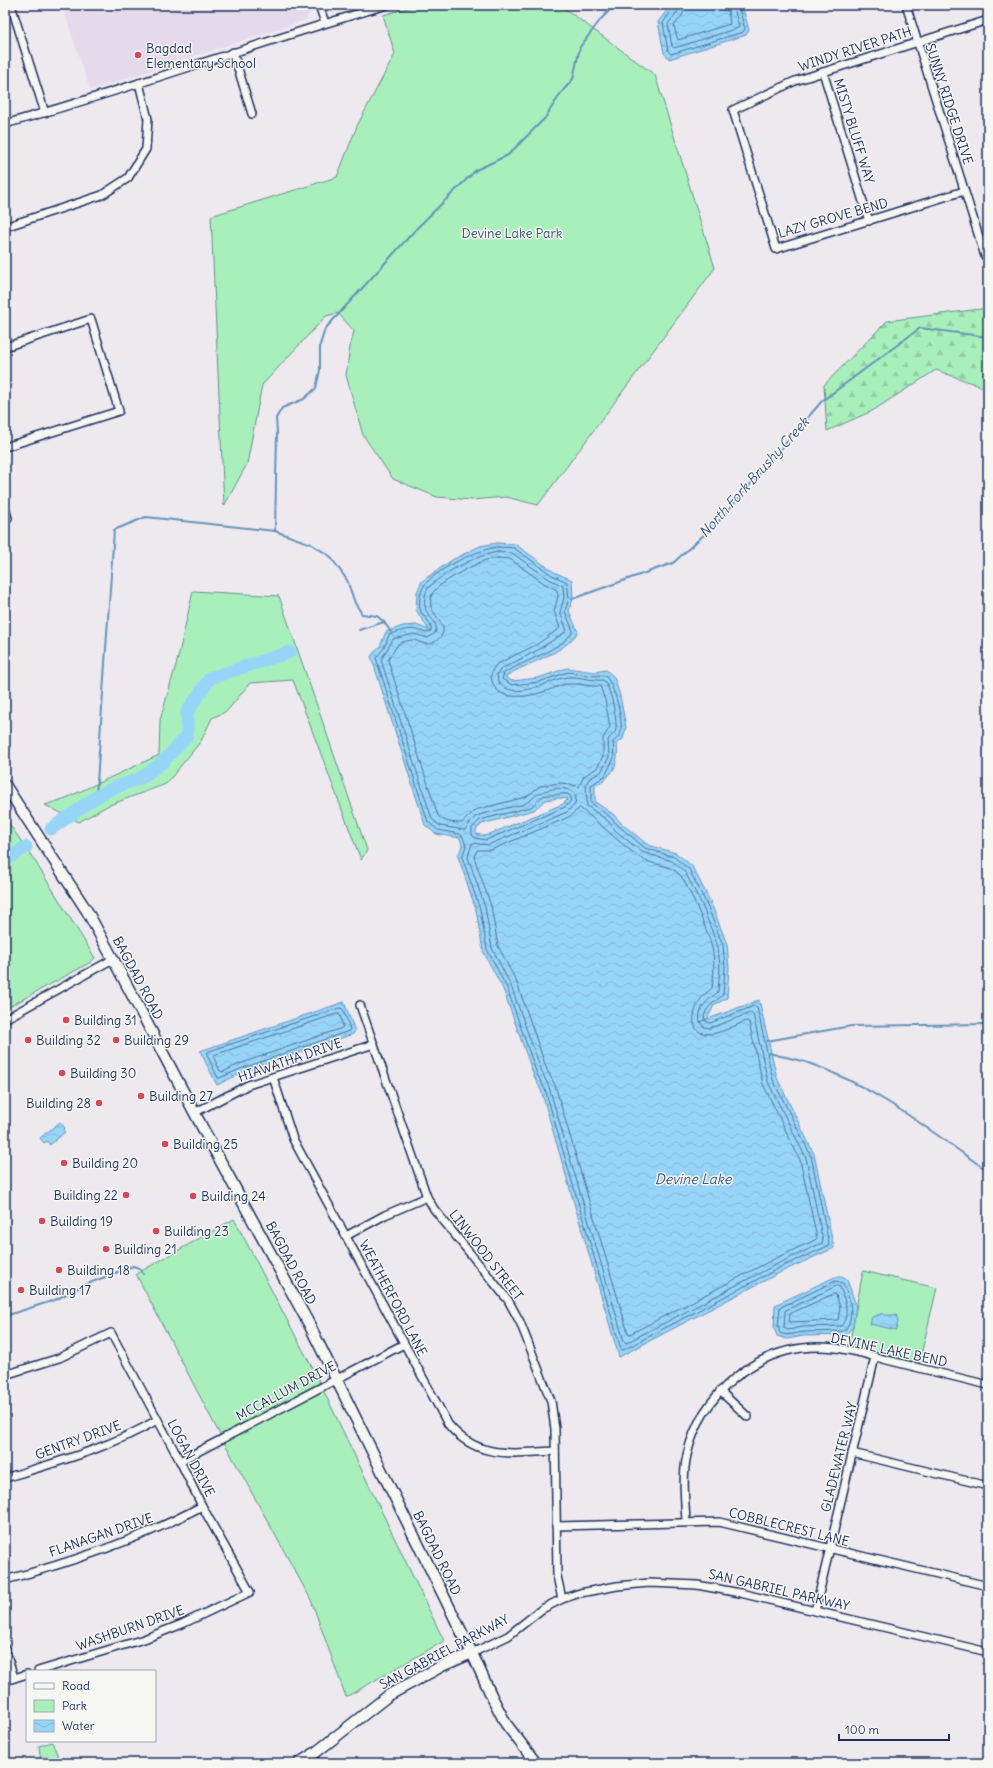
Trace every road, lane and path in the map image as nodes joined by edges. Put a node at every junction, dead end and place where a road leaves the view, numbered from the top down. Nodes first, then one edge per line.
1 (11, 5) edge
2 (319, 5) edge
3 (386, 5) edge
4 (906, 5) edge
5 (988, 20) edge
6 (325, 23) junction
7 (917, 42) junction
8 (233, 52) junction
9 (823, 72) junction
10 (139, 83) junction
11 (734, 110) joint
12 (45, 113) junction
13 (252, 114) dead end
14 (5, 124) edge
15 (964, 191) junction
16 (869, 220) junction
17 (5, 227) edge
18 (986, 255) edge
19 (5, 347) edge
20 (5, 447) edge
21 (5, 508) edge
22 (8, 518) dead end
23 (5, 786) edge
24 (113, 959) junction
25 (360, 1005) dead end
26 (5, 1019) edge
27 (374, 1044) junction
28 (273, 1077) junction
29 (194, 1113) junction
30 (427, 1197) junction
31 (346, 1236) junction
32 (404, 1344) junction
33 (875, 1357) junction
34 (5, 1375) edge
35 (337, 1378) junction
36 (988, 1385) edge
37 (720, 1391) junction
38 (748, 1416) dead end
39 (157, 1420) junction
40 (555, 1451) junction
41 (852, 1453) junction
42 (180, 1461) junction
43 (5, 1478) edge
44 (988, 1486) edge
45 (202, 1506) junction
46 (686, 1522) junction
47 (556, 1526) junction
48 (829, 1549) junction
49 (5, 1580) edge
50 (988, 1586) edge
51 (250, 1592) joint
52 (562, 1599) junction
53 (815, 1611) junction
54 (5, 1648) edge
55 (988, 1652) edge
56 (472, 1653) junction
57 (41, 1670) edge
58 (26, 1674) edge
59 (14, 1678) junction
60 (5, 1681) edge
61 (299, 1763) edge
62 (536, 1763) edge

1 - 12 street
2 - 6 street
3 - 6 street
4 - 7 street, SUNNY RIDGE DRIVE
5 - 7 street, WINDY RIVER PATH
6 - 8 street
7 - 9 street, WINDY RIVER PATH
7 - 15 street, SUNNY RIDGE DRIVE
8 - 10 street
8 - 13 street
9 - 11 street, WINDY RIVER PATH
9 - 16 street, MISTY BLUFF WAY
10 - 12 street
10 - 17 street
11 - 16 street, LAZY GROVE BEND
12 - 14 street
15 - 16 street, LAZY GROVE BEND
15 - 18 street, SUNNY RIDGE DRIVE
19 - 20 street
21 - 22 street
23 - 24 street, BAGDAD ROAD
24 - 26 street
24 - 29 street, BAGDAD ROAD
25 - 27 street, LINWOOD STREET
27 - 28 street, HIAWATHA DRIVE
27 - 30 street, LINWOOD STREET
28 - 29 street, HIAWATHA DRIVE
28 - 31 street, WEATHERFORD LANE
29 - 35 street, BAGDAD ROAD
30 - 31 street
30 - 40 street, LINWOOD STREET
31 - 32 street, WEATHERFORD LANE
32 - 35 street, MCCALLUM DRIVE
32 - 40 street, WEATHERFORD LANE
33 - 36 street, DEVINE LAKE BEND
33 - 37 street, DEVINE LAKE BEND
33 - 41 street, GLADEWATER WAY
34 - 39 street, LOGAN DRIVE
35 - 42 street, MCCALLUM DRIVE
35 - 56 street, BAGDAD ROAD
37 - 38 street
37 - 46 street, DEVINE LAKE BEND
39 - 42 street, LOGAN DRIVE
39 - 43 street, GENTRY DRIVE
40 - 47 street, LINWOOD STREET
41 - 44 street
41 - 48 street, GLADEWATER WAY
42 - 45 street, LOGAN DRIVE
45 - 49 street, FLANAGAN DRIVE
45 - 51 street, LOGAN DRIVE
46 - 47 street, COBBLECREST LANE
46 - 48 street, COBBLECREST LANE
47 - 52 street, LINWOOD STREET
48 - 50 street, COBBLECREST LANE
48 - 53 street, GLADEWATER WAY
51 - 57 street, WASHBURN DRIVE
52 - 53 street, SAN GABRIEL PARKWAY
52 - 56 street, SAN GABRIEL PARKWAY
53 - 55 street, SAN GABRIEL PARKWAY
54 - 59 street
56 - 61 street, SAN GABRIEL PARKWAY
56 - 62 street, BAGDAD ROAD
58 - 59 street
59 - 60 street

